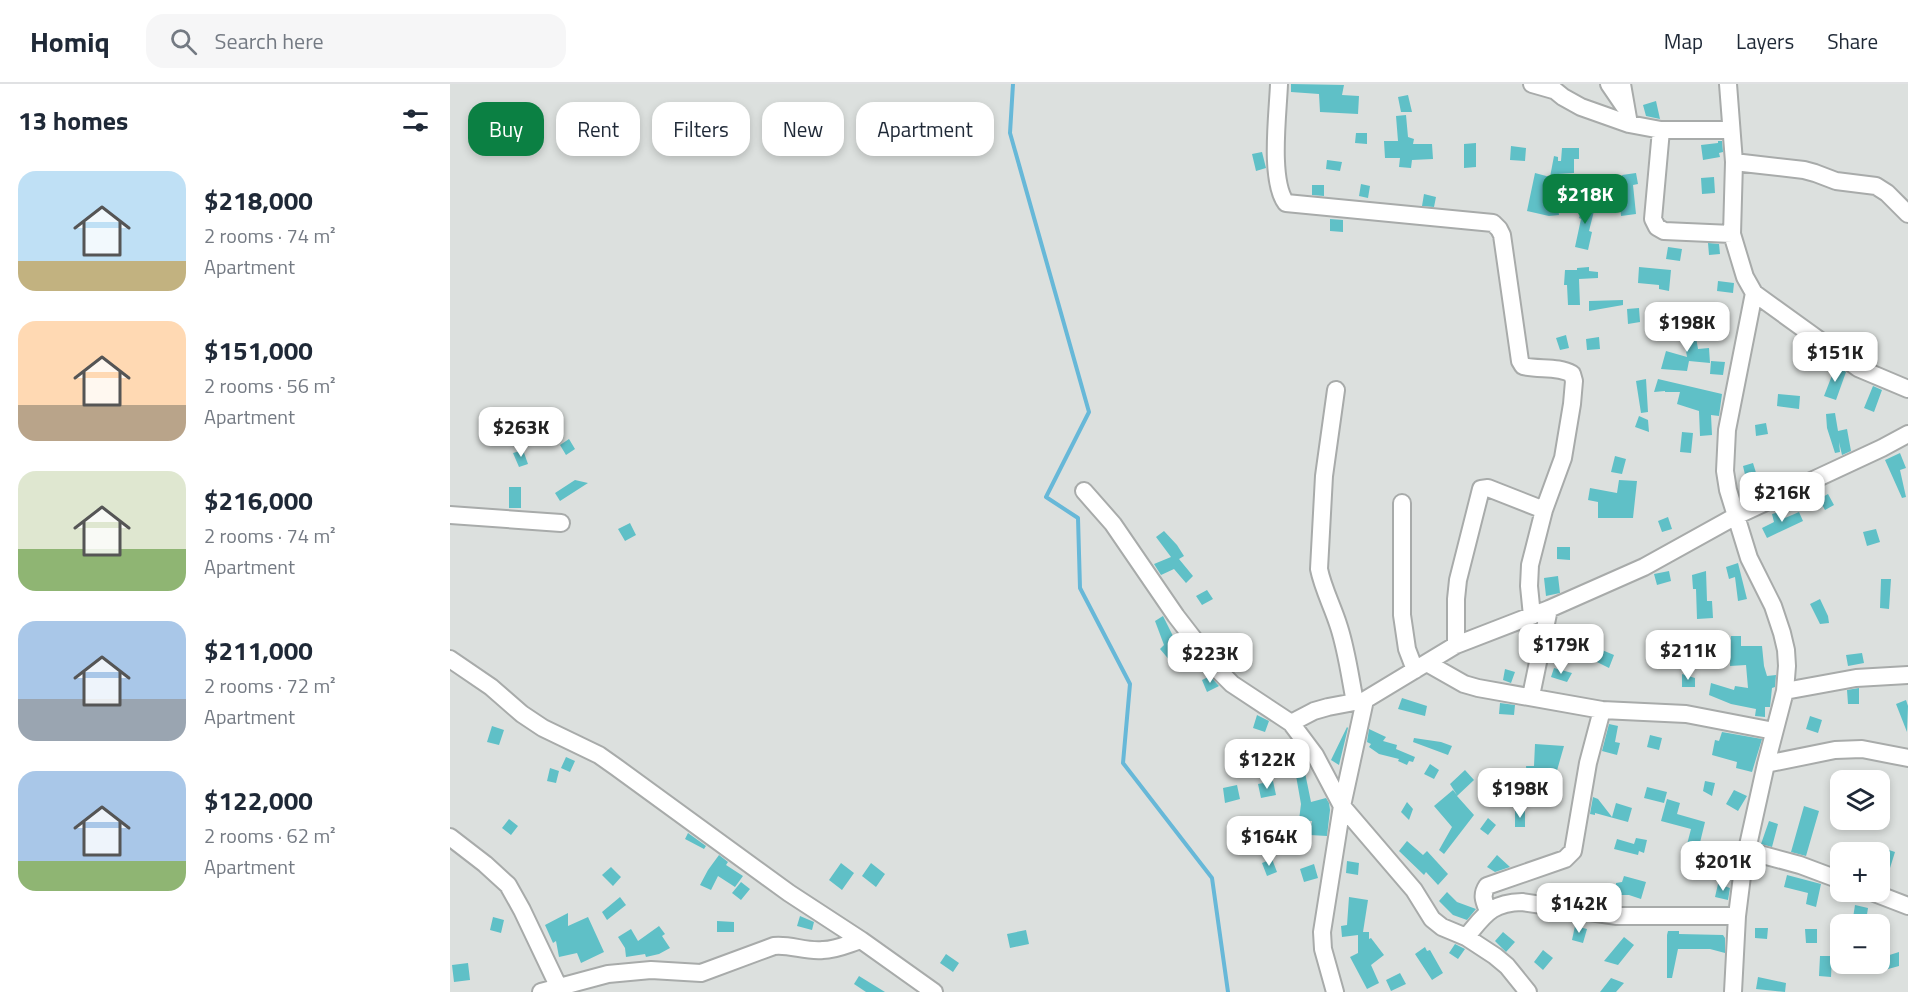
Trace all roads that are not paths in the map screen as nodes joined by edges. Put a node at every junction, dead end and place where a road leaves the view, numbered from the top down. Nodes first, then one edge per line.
1 (1279, 84) edge
2 (1532, 84) edge
3 (1609, 84) edge
4 (1622, 84) edge
5 (1728, 84) edge
6 (1550, 87) edge
7 (1625, 106) junction
8 (1629, 124) junction
9 (1661, 130) junction
10 (1731, 130) junction
11 (1734, 162) junction
12 (1908, 214) edge
13 (1732, 234) junction
14 (1754, 293) junction
15 (1908, 389) edge
16 (1336, 390) dead end
17 (1908, 434) edge
18 (1084, 491) dead end
19 (1402, 503) dead end
20 (1544, 510) junction
21 (450, 515) edge
22 (1736, 516) junction
23 (561, 523) dead end
24 (1549, 609) junction
25 (1532, 616) junction
26 (1456, 645) junction
27 (450, 659) edge
28 (1421, 667) junction
29 (1908, 675) edge
30 (1785, 691) junction
31 (1531, 696) junction
32 (1360, 701) junction
33 (1602, 710) junction
34 (1291, 723) junction
35 (1774, 731) junction
36 (1908, 758) edge
37 (1766, 764) junction
38 (1342, 806) junction
39 (450, 837) edge
40 (1748, 851) junction
41 (1830, 876) edge
42 (1890, 899) edge
43 (1908, 906) edge
44 (1488, 911) junction
45 (1737, 916) junction
46 (1466, 937) junction
47 (861, 940) junction
48 (560, 990) edge
49 (541, 992) edge
50 (933, 992) edge
51 (1335, 992) edge
52 (1528, 992) edge
53 (1733, 992) edge

1 - 20 street
2 - 6 street
3 - 7 street
4 - 7 street
5 - 10 street
6 - 8 street
7 - 8 street
8 - 9 street
9 - 10 street
9 - 13 street
10 - 11 street
11 - 12 street
11 - 13 street
13 - 14 street
14 - 15 street
14 - 22 street
16 - 32 street
17 - 22 street
18 - 34 street
19 - 28 street
20 - 25 street
20 - 26 street
21 - 23 street
22 - 24 street
22 - 30 street
24 - 25 street
24 - 31 street
25 - 26 street
26 - 28 street
27 - 47 street
28 - 31 street
28 - 32 street
29 - 30 street
30 - 35 street
31 - 33 street
32 - 34 street
32 - 38 street
33 - 35 street
33 - 44 street
34 - 38 street
35 - 37 street
36 - 37 street
37 - 40 street
38 - 46 street
38 - 51 street
39 - 48 street
40 - 41 street
40 - 45 street
42 - 43 street
44 - 45 street
44 - 46 street
45 - 53 street
46 - 52 street
47 - 48 street
47 - 50 street
48 - 49 street

